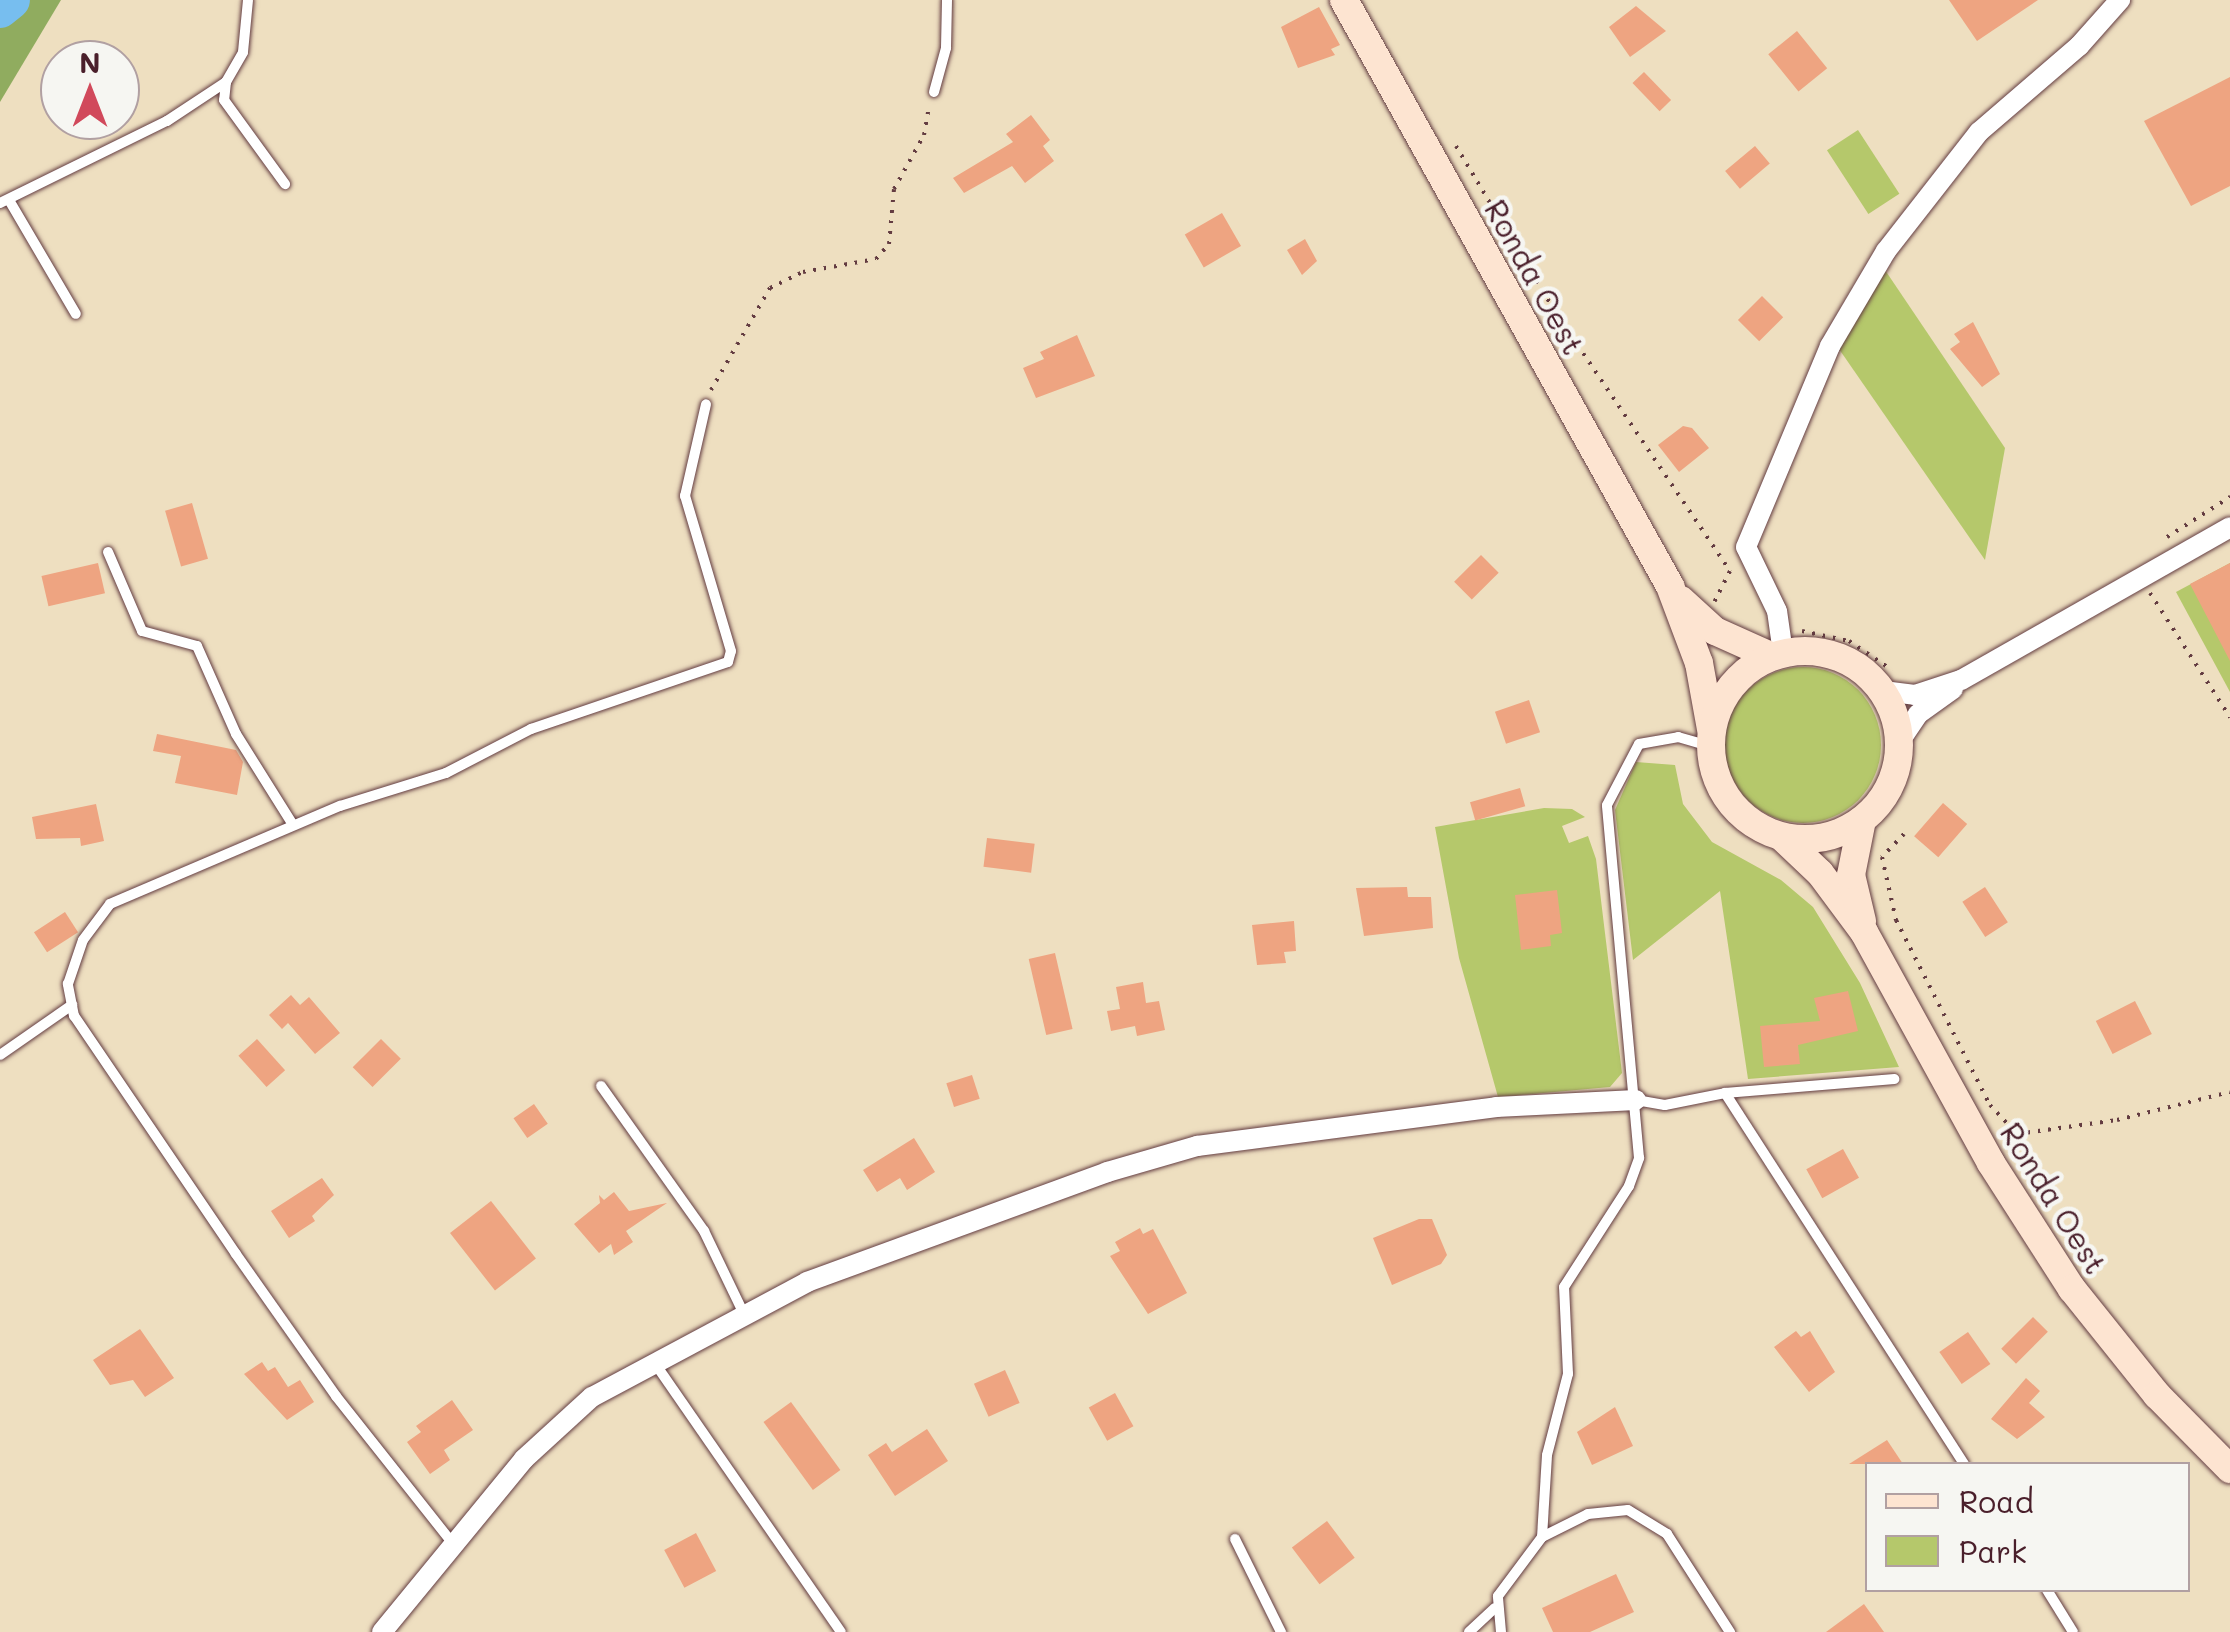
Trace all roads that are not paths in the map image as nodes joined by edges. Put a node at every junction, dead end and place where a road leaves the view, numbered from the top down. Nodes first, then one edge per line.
1 (248, 0) edge
2 (947, 0) edge
3 (1344, 0) edge
4 (2120, 0) edge
5 (226, 82) junction
6 (934, 92) road end
7 (286, 184) dead end
8 (4, 202) edge
9 (76, 314) dead end
10 (706, 404) road end
11 (2230, 526) edge
12 (108, 552) dead end
13 (1670, 586) junction
14 (1779, 647) junction
15 (1962, 680) junction
16 (1892, 685) junction
17 (1710, 737) junction
18 (1900, 741) junction
19 (1862, 820) junction
20 (293, 825) junction
21 (1782, 837) junction
22 (1864, 932) junction
23 (72, 1005) junction
24 (0, 1056) edge
25 (1894, 1079) dead end
26 (601, 1086) dead end
27 (1725, 1092) junction
28 (1636, 1100) junction
29 (743, 1312) junction
30 (653, 1360) junction
31 (1963, 1462) edge
32 (2230, 1470) edge
33 (1542, 1537) junction
34 (1236, 1539) dead end
35 (455, 1546) junction
36 (2048, 1592) edge
37 (1496, 1608) junction
38 (382, 1632) edge
39 (841, 1632) edge
40 (1280, 1632) edge
41 (1469, 1632) edge
42 (1501, 1632) edge
43 (1730, 1632) edge
44 (2073, 1632) edge

1 - 5 lane
2 - 6 lane
3 - 13 main road, Ronda Oest
4 - 14 street
5 - 7 lane
5 - 8 lane
8 - 9 lane
10 - 20 lane
11 - 15 street
12 - 20 lane
13 - 14 main road, Ronda Oest
13 - 17 main road, Ronda Oest
14 - 16 main road
14 - 17 main road
15 - 16 street
15 - 18 street
16 - 18 main road
17 - 21 main road
17 - 28 lane
18 - 19 main road
19 - 21 main road
19 - 22 main road, Ronda Oest
20 - 23 lane
21 - 22 main road, Ronda Oest
22 - 32 main road, Ronda Oest
23 - 24 lane
23 - 35 lane
25 - 27 lane
26 - 29 lane
27 - 28 lane
27 - 31 lane
28 - 29 street
28 - 33 lane
29 - 30 street
30 - 35 street
30 - 39 lane
33 - 37 lane
33 - 43 lane
34 - 40 lane
35 - 38 street
36 - 44 lane
37 - 41 lane
37 - 42 lane

